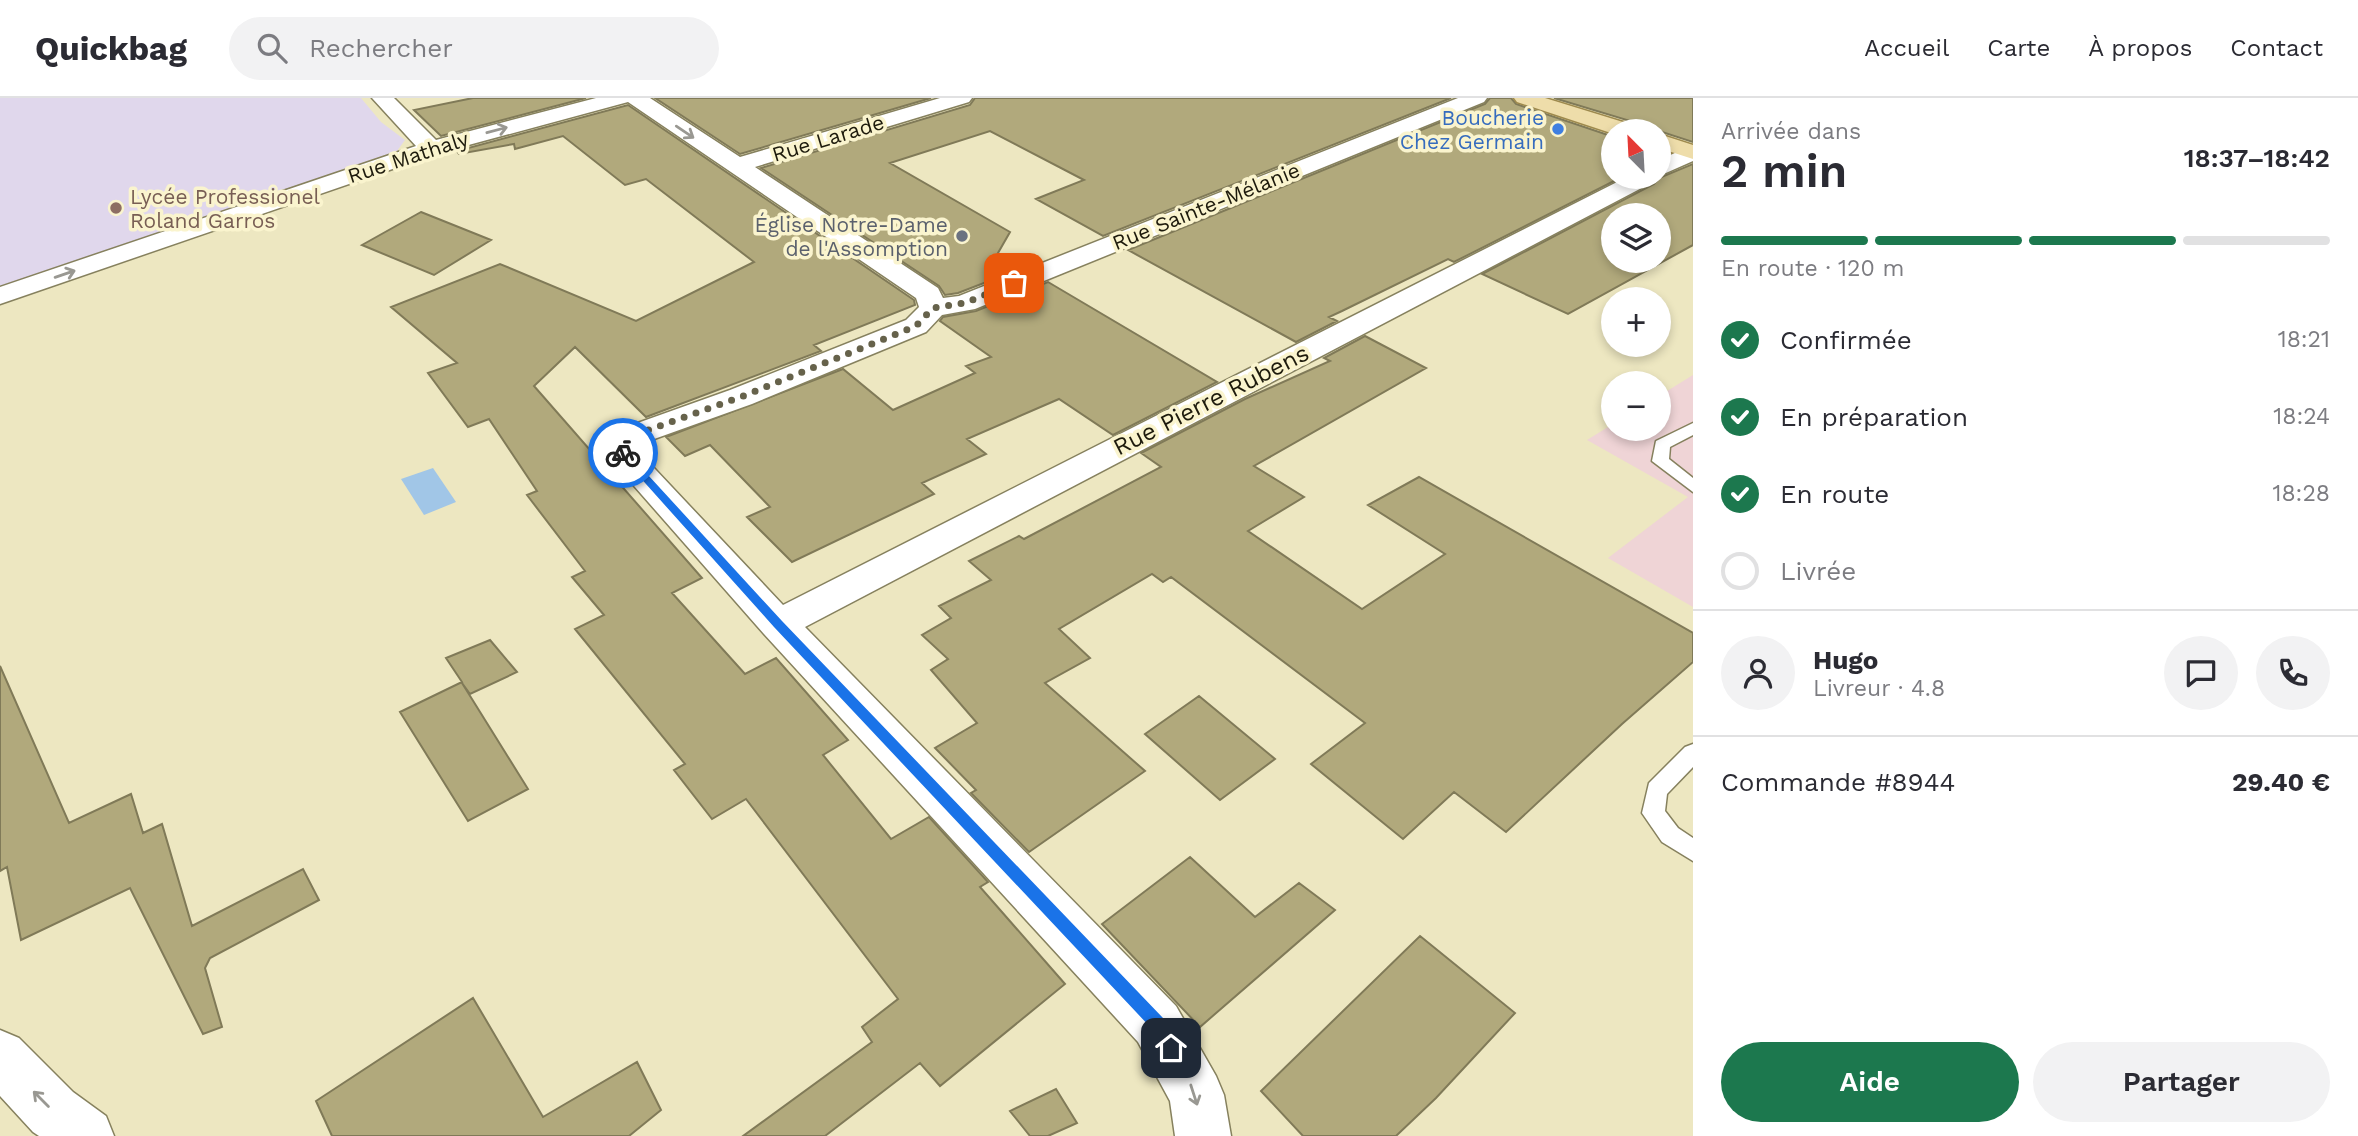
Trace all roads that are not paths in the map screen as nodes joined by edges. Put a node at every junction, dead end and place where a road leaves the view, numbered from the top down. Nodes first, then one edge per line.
1 (382, 98) edge
2 (620, 98) edge
3 (635, 98) edge
4 (962, 98) edge
5 (1477, 98) edge
6 (1524, 98) edge
7 (1601, 122) edge
8 (1671, 145) edge
9 (431, 148) junction
10 (1693, 152) edge
11 (1671, 163) edge
12 (735, 166) junction
13 (1622, 189) edge
14 (0, 296) edge
15 (933, 308) junction
16 (1693, 428) edge
17 (1693, 486) edge
18 (778, 624) junction
19 (1693, 753) edge
20 (1693, 850) edge
21 (0, 1058) edge
22 (86, 1136) edge
23 (1203, 1136) edge

1 - 9 street
9 -> 2 street, Rue Mathaly
3 -> 12 street
4 - 12 street, Rue Larade
5 - 15 street, Rue Sainte-Mélanie
6 - 7 main road
8 - 10 main road
14 -> 9 street, Rue Mathaly
10 - 11 street
12 - 15 street
13 - 18 street, Rue Pierre Rubens
15 - 18 street
16 - 17 lane
18 -> 23 street
19 - 20 lane
22 -> 21 street

